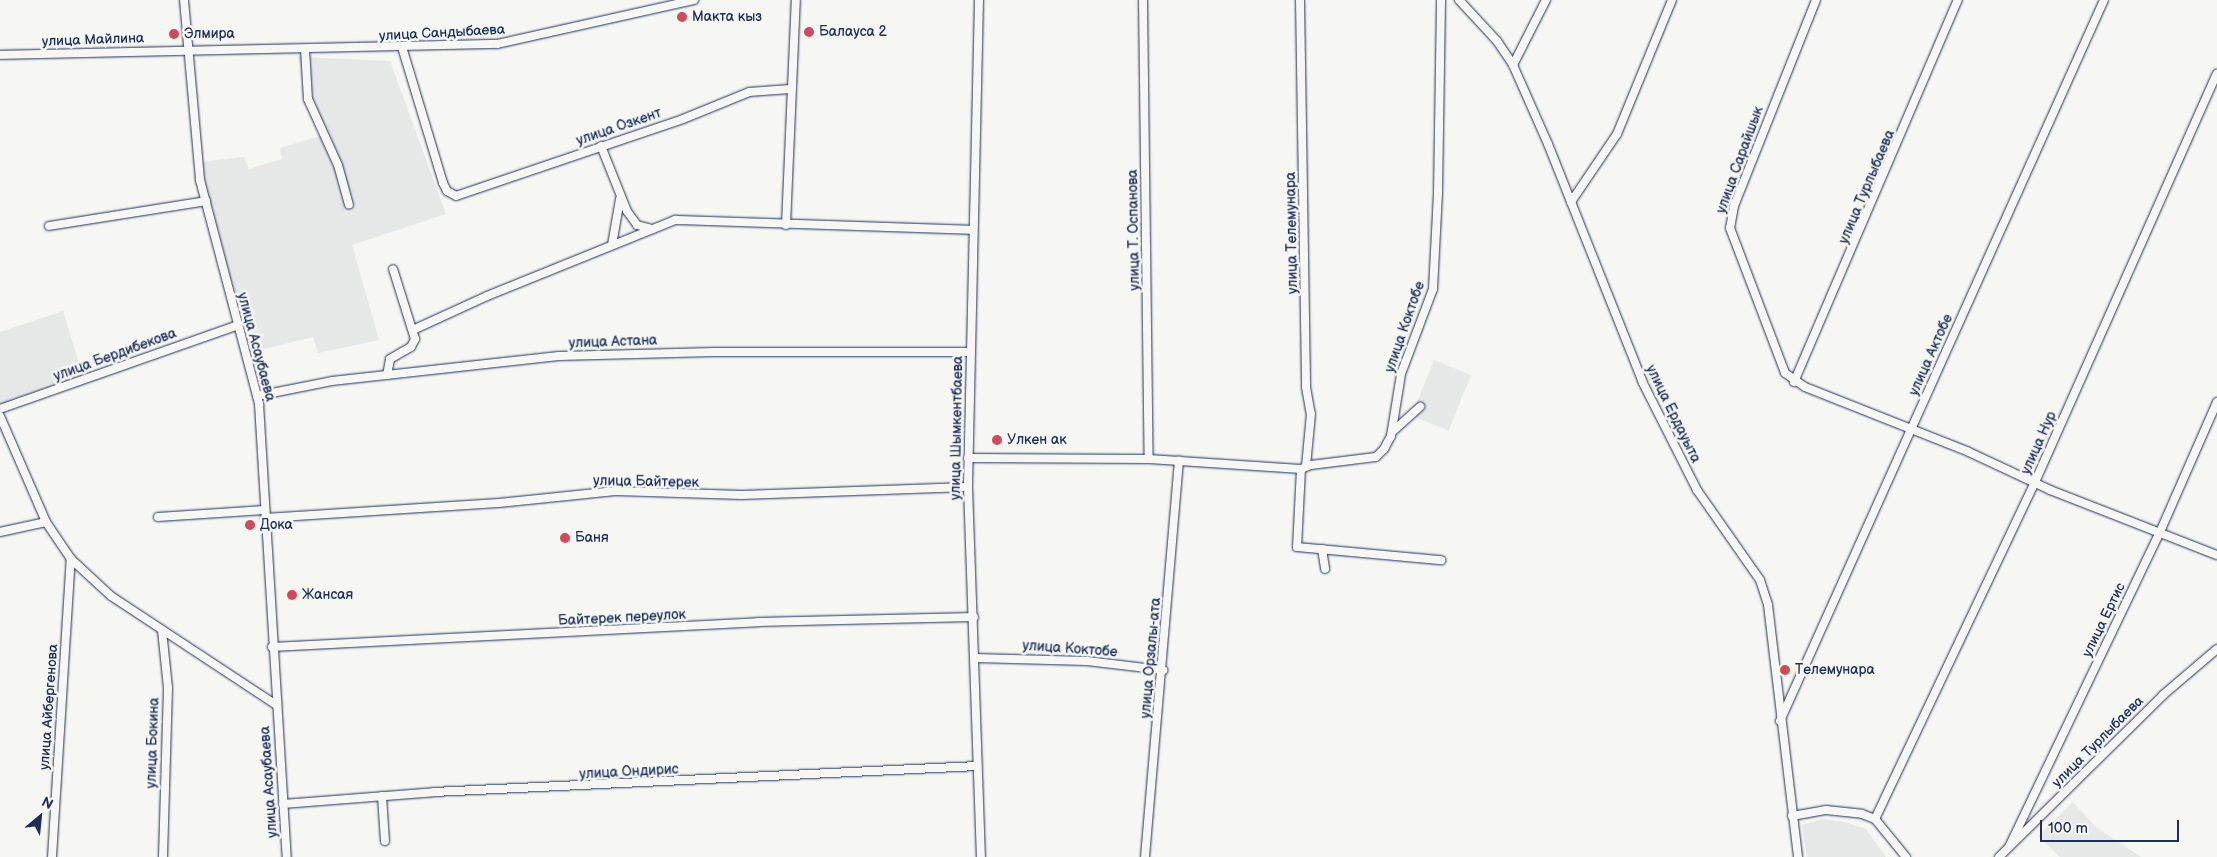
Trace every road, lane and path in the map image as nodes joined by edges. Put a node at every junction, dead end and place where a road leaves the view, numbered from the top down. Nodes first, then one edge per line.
1 (184, 0) edge
2 (694, 0) edge
3 (796, 0) edge
4 (979, 0) edge
5 (1143, 0) edge
6 (1300, 0) edge
7 (1441, 0) edge
8 (1459, 0) edge
9 (1546, 0) edge
10 (1672, 0) edge
11 (1816, 0) edge
12 (1958, 0) edge
13 (2104, 0) edge
14 (402, 48) junction
15 (187, 49) junction
16 (305, 49) junction
17 (0, 55) edge
18 (1512, 65) junction
19 (2217, 74) edge
20 (790, 89) junction
21 (601, 146) junction
22 (620, 199) junction
23 (206, 201) junction
24 (1571, 202) junction
25 (350, 205) dead end
26 (786, 225) junction
27 (49, 226) dead end
28 (654, 229) junction
29 (973, 230) junction
30 (612, 246) junction
31 (393, 269) dead end
32 (239, 324) junction
33 (415, 329) junction
34 (971, 352) junction
35 (387, 375) junction
36 (1794, 382) junction
37 (258, 396) junction
38 (2217, 402) edge
39 (1420, 407) dead end
40 (0, 409) edge
41 (0, 416) edge
42 (1911, 430) junction
43 (1392, 432) junction
44 (968, 458) junction
45 (1149, 459) junction
46 (1179, 460) junction
47 (1304, 468) junction
48 (2035, 482) junction
49 (968, 486) junction
50 (265, 514) junction
51 (158, 517) dead end
52 (46, 522) junction
53 (0, 532) edge
54 (2160, 532) junction
55 (1322, 549) junction
56 (2217, 555) edge
57 (71, 559) junction
58 (1441, 560) dead end
59 (1325, 569) dead end
60 (974, 617) junction
61 (162, 630) junction
62 (272, 647) junction
63 (2217, 649) edge
64 (975, 658) junction
65 (1163, 670) junction
66 (276, 705) junction
67 (1780, 721) junction
68 (977, 766) junction
69 (382, 796) junction
70 (283, 804) junction
71 (1792, 816) junction
72 (1875, 819) junction
73 (386, 841) dead end
74 (2009, 847) junction
75 (52, 857) edge
76 (163, 857) edge
77 (287, 857) edge
78 (982, 857) edge
79 (1145, 857) edge
80 (1798, 857) edge
81 (1906, 857) edge
82 (1999, 857) edge

1 - 15 street, улица Асаубаева
2 - 14 street, улица Сандыбаева
3 - 20 street
4 - 29 street, улица Шымкентбаева
5 - 45 street, улица Т. Оспанова
6 - 47 street, улица Телемунара
7 - 43 street, улица Коктобе
8 - 18 street, улица Ердауыта
9 - 18 street
10 - 24 street
11 - 36 street, улица Сарайшык
12 - 36 street, улица Турлыбаева
13 - 42 street, улица Актобе
14 - 16 street, улица Сандыбаева
14 - 21 street, улица Озкент
15 - 16 street, улица Сандыбаева
15 - 17 street, улица Майлина
15 - 23 street, улица Асаубаева
16 - 25 street
18 - 24 street, улица Ердауыта
19 - 48 street, улица Нур
20 - 21 street, улица Озкент
20 - 26 street
21 - 22 street
22 - 28 street
22 - 30 street
23 - 27 street
23 - 32 street, улица Асаубаева
24 - 67 street, улица Ердауыта
26 - 28 street
26 - 29 street
28 - 30 street
29 - 34 street, улица Шымкентбаева
30 - 33 street
31 - 33 street
32 - 37 street, улица Асаубаева
32 - 40 street, улица Бердибекова
33 - 35 street
34 - 35 street, улица Астана
34 - 44 street, улица Шымкентбаева
35 - 37 street, улица Астана
36 - 42 street
37 - 50 street, улица Асаубаева
38 - 54 street, улица Ертис
39 - 43 street
41 - 52 street
42 - 48 street
42 - 67 street, улица Актобе
43 - 47 street, улица Коктобе
44 - 45 street, улица Коктобе
44 - 49 street, улица Шымкентбаева
45 - 46 street, улица Коктобе
46 - 47 street, улица Коктобе
46 - 65 street, улица Орзалы-ата
47 - 55 street, улица Телемунара
48 - 54 street
48 - 72 street, улица Нур
49 - 50 street, улица Байтерек
49 - 60 street, улица Шымкентбаева
50 - 51 street, улица Байтерек
50 - 62 street, улица Асаубаева
52 - 53 street
52 - 57 street
54 - 56 street
54 - 74 street, улица Ертис
55 - 58 street
55 - 59 street
57 - 61 street
57 - 75 street, улица Айбергенова
60 - 62 street, Байтерек переулок
60 - 64 street, улица Шымкентбаева
61 - 66 street
61 - 76 street, улица Бокина
62 - 66 street, улица Асаубаева
63 - 74 street, улица Турлыбаева
64 - 65 street, улица Коктобе
64 - 68 street, улица Шымкентбаева
65 - 79 street, улица Орзалы-ата
66 - 70 street, улица Асаубаева
67 - 71 street, улица Ердауыта
68 - 69 street, улица Ондирис
68 - 78 street, улица Шымкентбаева
69 - 70 street, улица Ондирис
69 - 73 street
70 - 77 street, улица Асаубаева
71 - 72 street
71 - 80 street, улица Ердауыта
72 - 81 street
74 - 82 street, улица Турлыбаева

